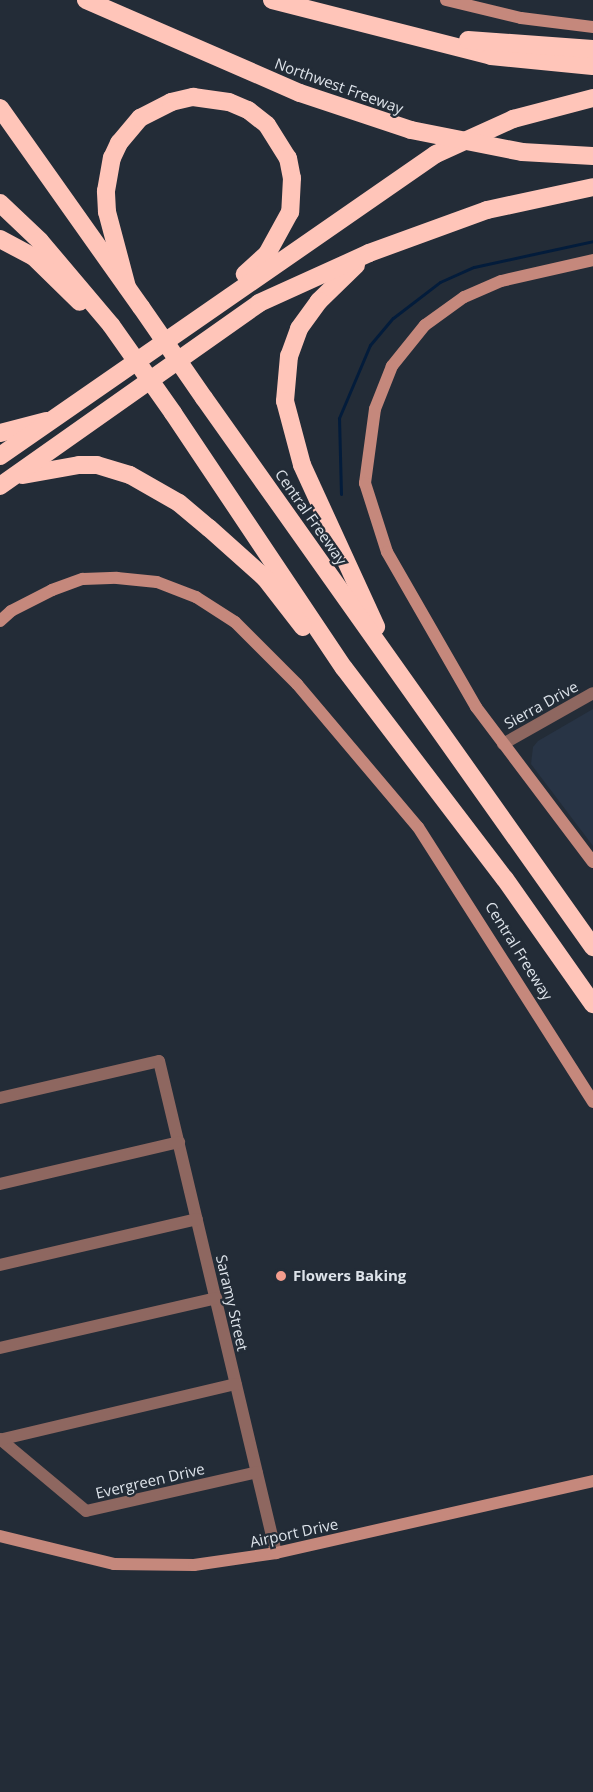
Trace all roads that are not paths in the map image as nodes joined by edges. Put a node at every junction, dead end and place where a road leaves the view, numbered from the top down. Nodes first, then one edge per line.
1 (86, 0) edge
2 (272, 0) edge
3 (446, 0) edge
4 (479, 4) edge
5 (348, 22) junction
6 (593, 27) edge
7 (593, 49) edge
8 (593, 66) edge
9 (593, 98) edge
10 (0, 108) edge
11 (593, 156) edge
12 (593, 187) edge
13 (0, 203) edge
14 (0, 239) edge
15 (369, 253) junction
16 (593, 260) edge
17 (127, 287) junction
18 (206, 314) junction
19 (108, 321) junction
20 (62, 417) junction
21 (0, 433) edge
22 (0, 456) edge
23 (6, 482) edge
24 (0, 621) edge
25 (391, 661) junction
26 (344, 668) junction
27 (593, 693) edge
28 (503, 744) junction
29 (593, 862) edge
30 (593, 947) edge
31 (577, 981) junction
32 (593, 1004) edge
33 (593, 1020) edge
34 (0, 1098) edge
35 (593, 1102) edge
36 (179, 1142) junction
37 (0, 1184) edge
38 (197, 1219) junction
39 (0, 1265) edge
40 (216, 1298) junction
41 (0, 1348) edge
42 (236, 1384) junction
43 (1, 1439) edge
44 (257, 1472) junction
45 (593, 1481) edge
46 (0, 1536) edge
47 (276, 1553) junction

1 - 11 highway, Northwest Freeway, bridge
2 - 5 highway
3 - 4 main road
4 - 6 main road
5 - 7 highway
5 - 8 highway
9 - 18 highway
10 - 17 highway, Central Freeway
12 - 15 highway
13 - 19 highway, Central Freeway
14 - 19 highway
15 - 23 highway
15 - 25 highway
16 - 28 main road
17 - 18 highway
17 - 25 highway, Central Freeway, bridge
18 - 20 highway
19 - 26 highway, Central Freeway, bridge
20 - 21 highway
20 - 22 highway
23 - 26 highway
24 - 35 main road, Central Freeway
25 - 30 highway, Central Freeway
26 - 31 highway, Central Freeway
27 - 28 street, Sierra Drive
28 - 29 main road
31 - 32 highway, Central Freeway
31 - 33 highway
34 - 36 street, Saramy Street
36 - 37 street
36 - 38 street, Saramy Street
38 - 39 street
38 - 40 street, Saramy Street
40 - 41 street
40 - 42 street, Saramy Street
42 - 43 street, Evergreen Drive
42 - 44 street, Saramy Street
43 - 44 street, Evergreen Drive
44 - 47 street, Saramy Street
45 - 47 main road, Airport Drive
46 - 47 main road, Airport Drive

